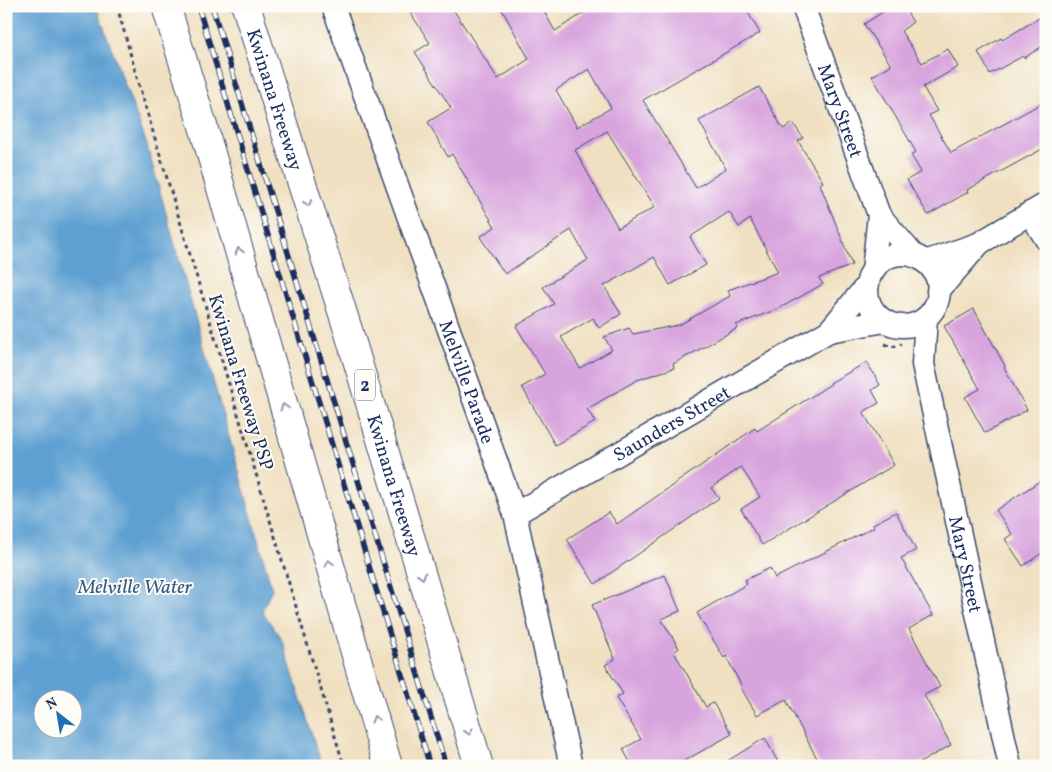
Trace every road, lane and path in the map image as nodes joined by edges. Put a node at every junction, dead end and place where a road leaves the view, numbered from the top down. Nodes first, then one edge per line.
1 (117, 6) edge
2 (166, 6) edge
3 (246, 6) edge
4 (334, 6) edge
5 (803, 6) edge
6 (1038, 209) edge
7 (879, 215) junction
8 (1046, 239) edge
9 (978, 244) junction
10 (919, 259) junction
11 (870, 277) junction
12 (938, 291) junction
13 (926, 318) junction
14 (891, 324) junction
15 (829, 331) junction
16 (923, 364) junction
17 (514, 514) junction
18 (344, 766) edge
19 (388, 766) edge
20 (479, 766) edge
21 (571, 766) edge
22 (1010, 766) edge

1 - 18 path, Kwinana Freeway PSP
19 -> 2 highway
3 -> 20 highway, Kwinana Freeway / 2
4 - 17 street, Melville Parade
5 - 7 street, Mary Street
6 - 8 street
6 - 9 street
7 - 10 street, Mary Street
7 - 11 street, Mary Street
9 - 10 street
9 - 12 street
10 - 11 street
10 - 12 street, Mary Street
11 - 14 street, Mary Street
11 - 15 street, Saunders Street
12 - 13 street, Mary Street
13 - 14 street
13 - 16 street, Mary Street
14 - 15 street, Saunders Street
14 - 16 street, Mary Street
15 - 17 street, Saunders Street
16 - 22 street, Mary Street
17 - 21 street, Melville Parade

